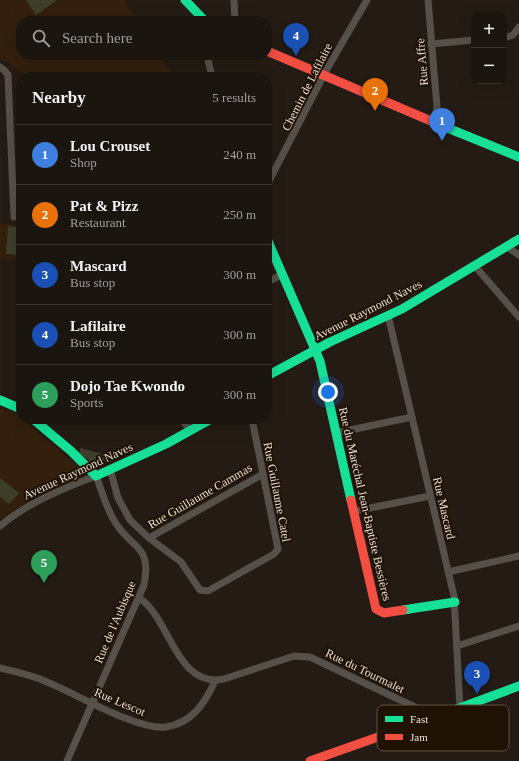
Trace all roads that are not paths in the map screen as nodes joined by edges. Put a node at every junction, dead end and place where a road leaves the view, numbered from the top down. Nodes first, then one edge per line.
1 (185, 0) edge
2 (234, 0) edge
3 (367, 0) edge
4 (428, 0) edge
5 (200, 16) edge
6 (235, 16) edge
7 (519, 27) edge
8 (507, 37) edge
9 (471, 40) edge
10 (431, 44) junction
11 (272, 53) edge
12 (208, 60) edge
13 (0, 67) edge
14 (211, 72) edge
15 (324, 75) junction
16 (434, 122) junction
17 (519, 157) edge
18 (272, 175) edge
19 (14, 217) dead end
20 (519, 239) edge
21 (506, 246) junction
22 (272, 250) edge
23 (519, 255) edge
24 (474, 265) junction
25 (283, 274) junction
26 (272, 280) edge
27 (388, 315) junction
28 (519, 317) edge
29 (316, 350) junction
30 (272, 373) edge
31 (0, 400) edge
32 (16, 407) edge
33 (412, 417) junction
34 (39, 424) edge
35 (185, 424) edge
36 (202, 424) edge
37 (253, 424) edge
38 (190, 431) junction
39 (336, 433) junction
40 (110, 469) junction
41 (263, 474) junction
42 (96, 476) junction
43 (430, 496) junction
44 (355, 512) junction
45 (0, 526) edge
46 (149, 538) junction
47 (519, 556) edge
48 (448, 572) junction
49 (139, 598) junction
50 (455, 602) junction
51 (519, 626) edge
52 (457, 646) junction
53 (0, 668) edge
54 (215, 681) junction
55 (519, 686) edge
56 (92, 702) junction
57 (410, 705) edge
58 (460, 705) edge
59 (468, 705) edge
60 (377, 738) edge
61 (66, 761) edge
62 (310, 761) edge

1 - 5 street
2 - 6 street
3 - 15 street, Chemin de Lafilaire
4 - 10 street, Rue Affre
7 - 8 street
9 - 10 street
10 - 16 street, Rue Affre
11 - 15 street
12 - 14 street
13 - 19 street
15 - 16 street
15 - 18 street, Chemin de Lafilaire
16 - 17 street
20 - 21 street, Avenue Raymond Naves
21 - 23 street
21 - 24 street, Avenue Raymond Naves
22 - 25 street, Rue du Maréchal Jean-Baptiste Bessières
24 - 27 street, Avenue Raymond Naves
24 - 28 street
25 - 26 street
25 - 29 street, Rue du Maréchal Jean-Baptiste Bessières
27 - 29 street, Avenue Raymond Naves
27 - 33 street, Rue Mascard
29 - 30 street, Avenue Raymond Naves
29 - 39 street, Rue du Maréchal Jean-Baptiste Bessières
31 - 32 street
33 - 39 street
33 - 43 street, Rue Mascard
34 - 42 street
35 - 38 street
36 - 38 street, Avenue Raymond Naves
37 - 41 street, Rue Guillaume Catel
38 - 40 street, Avenue Raymond Naves
39 - 44 street, Rue du Maréchal Jean-Baptiste Bessières
40 - 42 street, Avenue Raymond Naves
40 - 46 street
41 - 46 street, Rue Guillaume Cammas
41 - 46 street, Rue Guillaume Catel
42 - 45 street, Avenue Raymond Naves
42 - 49 street, Rue de l'Aubisque
43 - 44 street
43 - 48 street, Rue Mascard
44 - 50 street, Rue du Maréchal Jean-Baptiste Bessières
47 - 48 street
48 - 50 street, Rue Mascard
49 - 54 street
49 - 56 street, Rue de l'Aubisque
50 - 52 street, Rue Mascard
51 - 52 street
52 - 58 street, Rue Mascard
53 - 56 street, Rue Lescot
54 - 56 street, Rue Lescot
54 - 57 street, Rue du Tourmalet
55 - 59 street
56 - 61 street, Rue de l'Aubisque
60 - 62 street

